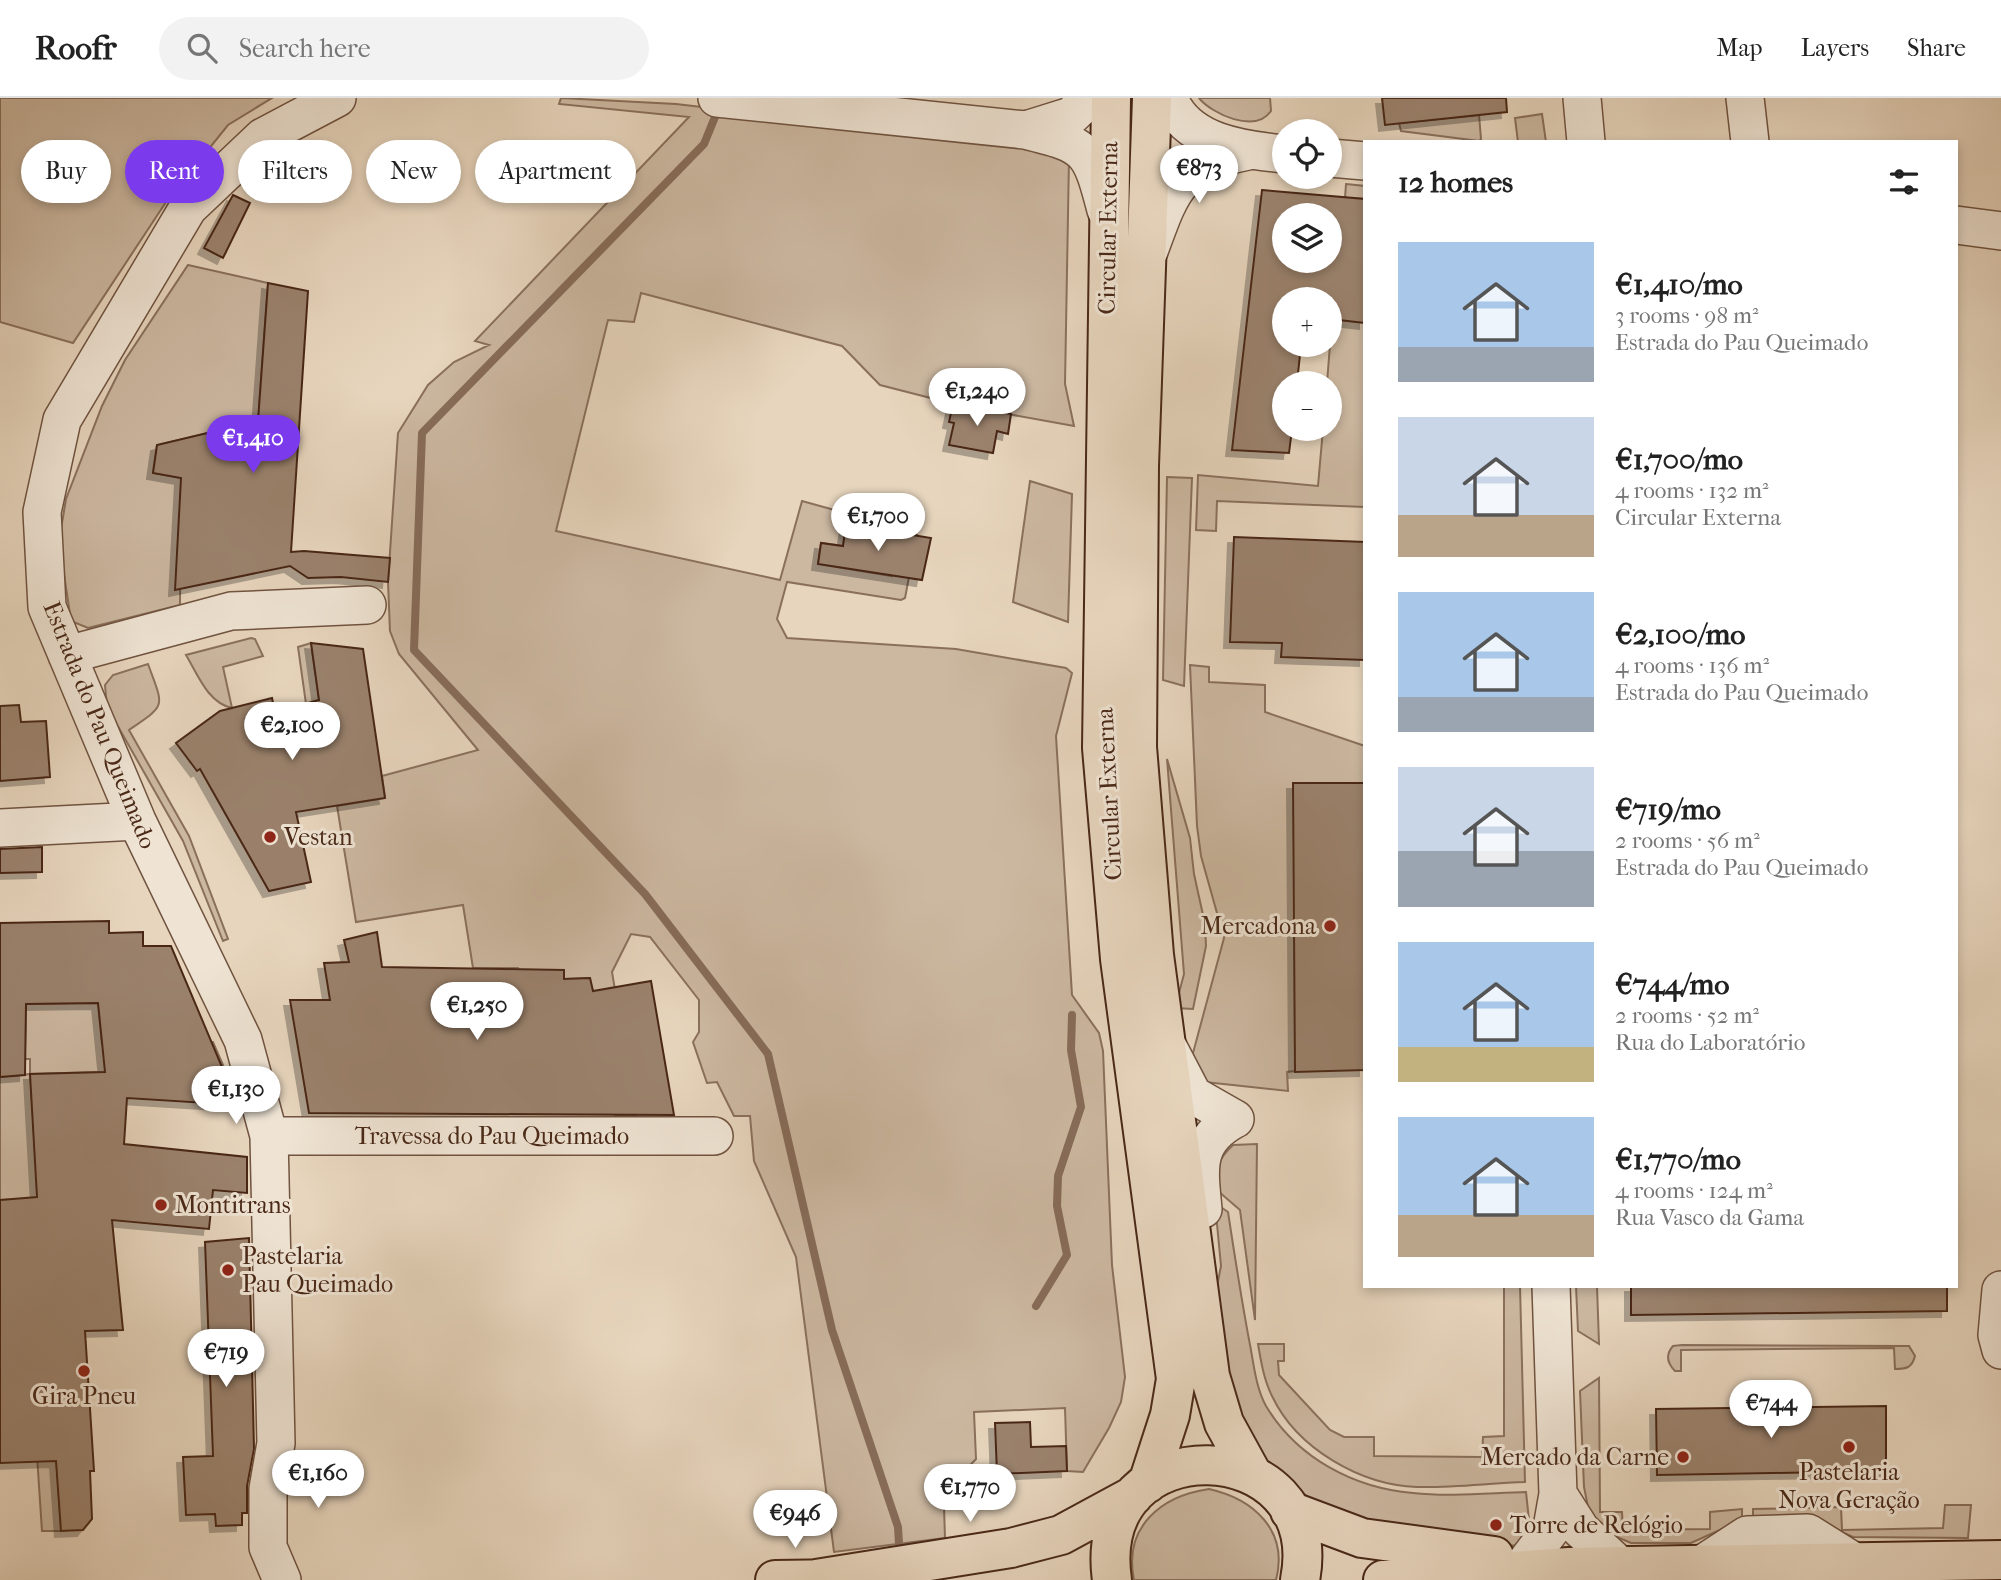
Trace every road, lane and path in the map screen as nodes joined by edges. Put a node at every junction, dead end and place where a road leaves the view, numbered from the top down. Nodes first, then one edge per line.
1 (337, 98) edge
2 (717, 98) edge
3 (1090, 98) edge
4 (1111, 98) edge
5 (1152, 98) edge
6 (1169, 98) edge
7 (1582, 98) edge
8 (1745, 98) edge
9 (1025, 130) junction
10 (1586, 140) edge
11 (1750, 140) edge
12 (1248, 151) junction
13 (1272, 153) edge
14 (1342, 159) edge
15 (1363, 161) edge
16 (1108, 216) junction
17 (1958, 225) edge
18 (2001, 231) edge
19 (1148, 254) junction
20 (367, 606) dead end
21 (67, 655) junction
22 (137, 821) junction
23 (0, 828) edge
24 (1166, 1041) junction
25 (269, 1136) junction
26 (714, 1136) dead end
27 (1551, 1288) edge
28 (2001, 1290) edge
29 (1200, 1295) junction
30 (2001, 1350) edge
31 (276, 1443) junction
32 (1252, 1475) junction
33 (1141, 1490) junction
34 (1558, 1494) junction
35 (1290, 1511) junction
36 (2001, 1560) edge
37 (1527, 1561) junction
38 (1620, 1566) junction
39 (1569, 1567) junction
40 (816, 1579) edge
41 (282, 1580) edge
42 (288, 1580) edge
43 (775, 1580) edge
44 (931, 1580) edge
45 (1112, 1580) edge
46 (1300, 1580) edge
47 (1383, 1580) edge

1 - 21 street, Estrada do Pau Queimado
2 - 9 street
3 - 9 street
4 - 16 main road, Circular Externa
5 - 19 main road, Circular Externa
6 - 12 street
7 - 10 street
8 - 11 street
9 - 16 street
12 - 13 street
12 - 19 street
14 - 15 street
16 - 33 main road, Circular Externa
17 - 18 street
19 - 24 main road, Circular Externa
20 - 21 street
21 - 22 street, Estrada do Pau Queimado
22 - 23 street
22 - 25 street, Estrada do Pau Queimado
24 - 29 main road, Circular Externa
24 - 29 street
25 - 26 street, Travessa do Pau Queimado
25 - 31 street, Estrada do Pau Queimado
27 - 34 street
28 - 30 street
29 - 32 main road, Circular Externa
31 - 41 street, Estrada do Pau Queimado
31 - 42 street, Estrada do Pau Queimado
32 - 33 main road
32 - 35 main road
33 - 40 main road
33 - 45 main road, Circular Externa
34 - 37 street
34 - 38 street
35 - 37 main road
35 - 46 main road
36 - 38 main road
37 - 39 main road
38 - 39 main road
39 - 47 main road
40 - 43 main road
40 - 44 main road

